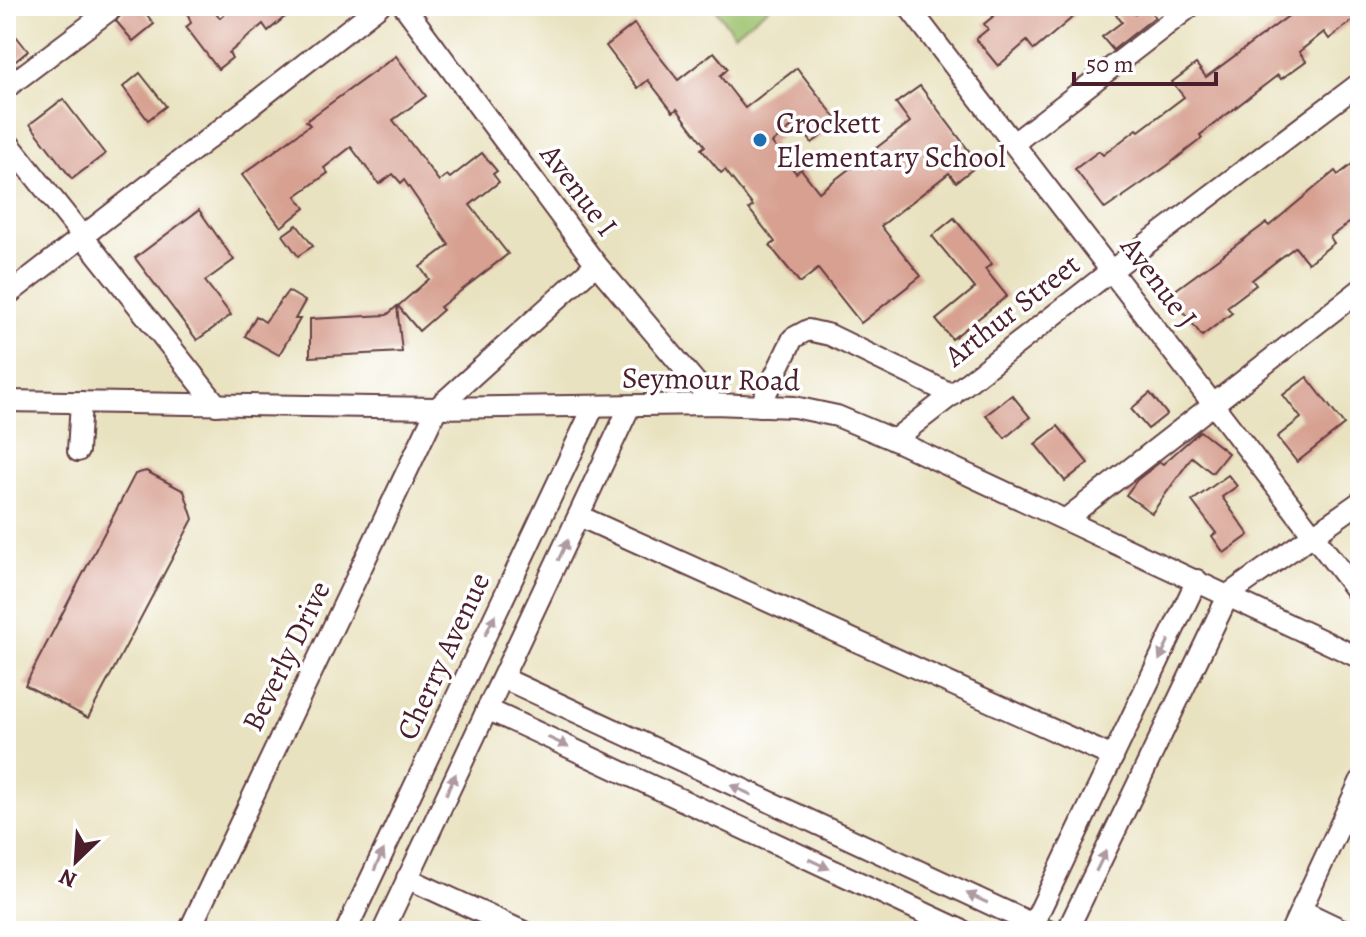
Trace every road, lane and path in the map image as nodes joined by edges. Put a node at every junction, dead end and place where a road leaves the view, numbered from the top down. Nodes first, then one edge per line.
1 (115, 6) edge
2 (379, 6) edge
3 (404, 6) edge
4 (1191, 6) edge
5 (914, 8) edge
6 (1360, 83) edge
7 (6, 88) edge
8 (6, 140) edge
9 (1014, 143) junction
10 (84, 238) junction
11 (596, 264) junction
12 (1112, 270) junction
13 (1360, 290) edge
14 (6, 296) edge
15 (953, 395) junction
16 (6, 401) edge
17 (81, 402) junction
18 (714, 404) junction
19 (1214, 404) junction
20 (217, 405) junction
21 (594, 406) junction
22 (630, 406) junction
23 (760, 406) junction
24 (437, 408) junction
25 (894, 440) junction
26 (78, 451) dead end
27 (1360, 502) edge
28 (579, 516) junction
29 (1066, 519) junction
30 (1314, 537) junction
31 (1197, 580) junction
32 (1229, 594) junction
33 (1360, 596) edge
34 (1360, 658) edge
35 (503, 678) junction
36 (487, 709) junction
37 (1113, 757) junction
38 (1360, 782) edge
39 (787, 812) junction
40 (773, 843) junction
41 (407, 878) junction
42 (1301, 910) junction
43 (1037, 929) edge
44 (189, 931) edge
45 (346, 931) edge
46 (383, 931) edge
47 (522, 931) edge
48 (963, 931) edge
49 (1067, 931) edge
50 (1291, 931) edge
51 (1345, 931) edge

1 - 7 street
2 - 10 street
3 - 11 street, Avenue I
4 - 9 street
5 - 9 street, Avenue J
6 - 12 street, Arthur Street
8 - 10 street
9 - 12 street, Avenue J
10 - 14 street
10 - 20 street
11 - 18 street, Avenue I
11 - 24 street
12 - 15 street, Arthur Street
12 - 19 street, Avenue J
13 - 19 street
15 - 23 street
15 - 25 street, Arthur Street
16 - 17 street, Seymour Road
17 - 20 street, Seymour Road
17 - 26 street
18 - 22 street, Seymour Road
18 - 23 street, Seymour Road
19 - 29 street
19 - 30 street, Avenue J
20 - 24 street, Seymour Road
21 - 22 street, Seymour Road
21 - 24 street, Seymour Road
45 -> 21 street, Cherry Avenue
22 - 28 street, Cherry Avenue
23 - 25 street, Seymour Road
24 - 44 street, Beverly Drive
25 - 29 street, Seymour Road
27 - 30 street
35 -> 28 street, Cherry Avenue
28 - 37 street
29 - 31 street, Seymour Road
30 - 32 street
30 - 33 street, Avenue J
31 - 32 street, Seymour Road
31 -> 37 street
32 - 34 street, Seymour Road
49 -> 32 street
35 - 36 street, Cherry Avenue
39 -> 35 street
36 -> 40 street
41 -> 36 street, Cherry Avenue
37 - 43 street
38 - 42 street
39 - 40 street
43 -> 39 street
40 -> 48 street
41 - 46 street, Cherry Avenue
41 - 47 street
42 - 50 street
42 - 51 street

